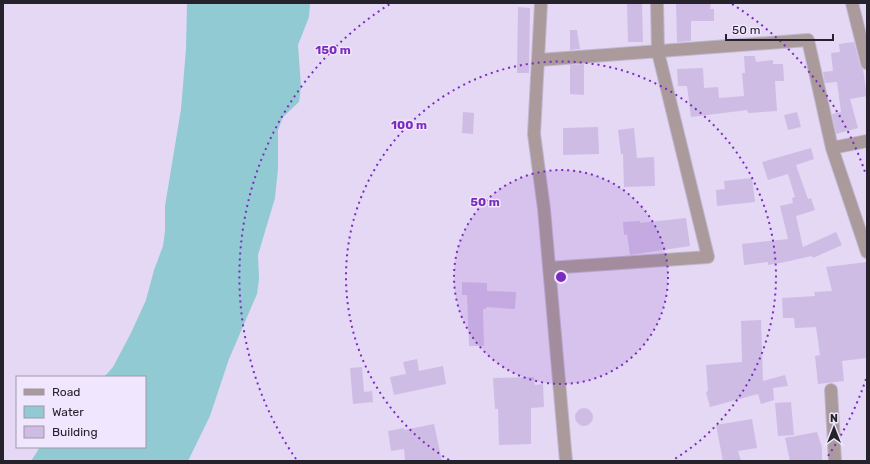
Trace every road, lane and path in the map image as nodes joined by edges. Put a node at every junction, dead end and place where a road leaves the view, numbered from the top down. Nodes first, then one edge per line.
1 (541, 3) edge
2 (657, 3) edge
3 (852, 3) edge
4 (658, 52) junction
5 (539, 60) junction
6 (867, 63) edge
7 (867, 141) edge
8 (832, 148) junction
9 (867, 252) edge
10 (549, 268) junction
11 (831, 390) dead end
12 (566, 461) edge
13 (835, 461) edge

1 - 5 street
2 - 4 street
3 - 6 street
4 - 5 street
4 - 8 street
4 - 10 street
5 - 10 street
7 - 8 street
8 - 9 street
10 - 12 street
11 - 13 street

